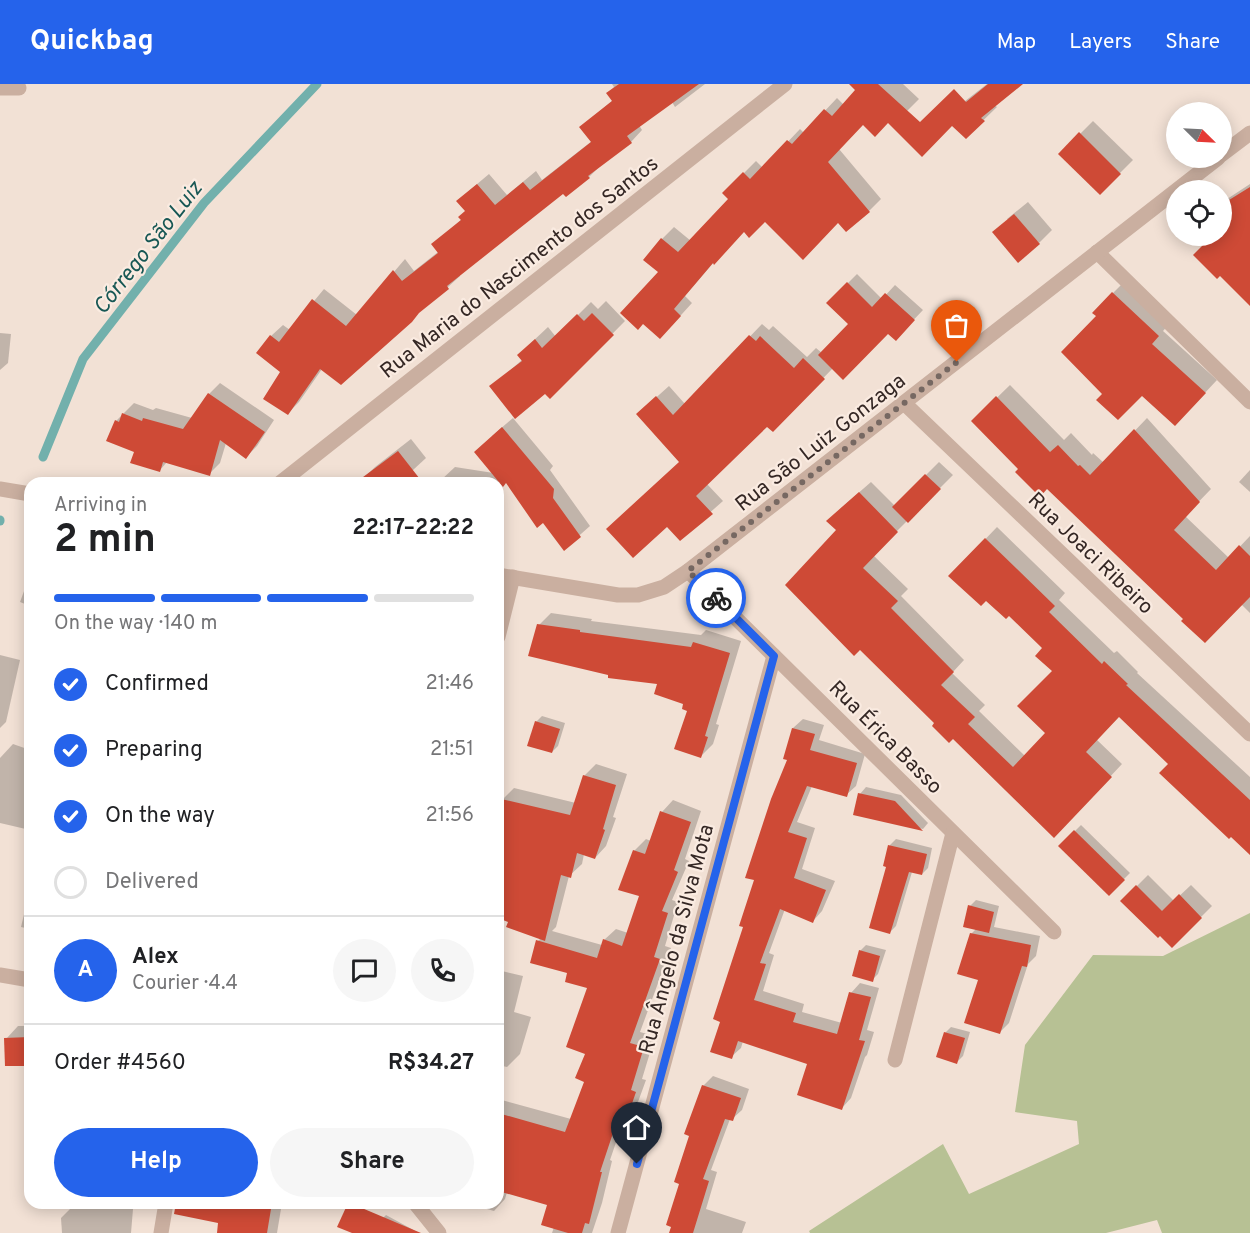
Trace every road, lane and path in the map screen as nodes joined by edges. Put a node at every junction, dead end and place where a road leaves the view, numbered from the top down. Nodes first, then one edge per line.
1 (785, 84) edge
2 (0, 88) edge
3 (19, 88) dead end
4 (1250, 133) edge
5 (1232, 147) edge
6 (1205, 168) edge
7 (1097, 252) junction
8 (1250, 402) edge
9 (904, 403) junction
10 (288, 477) edge
11 (0, 489) edge
12 (24, 494) edge
13 (688, 571) junction
14 (505, 576) edge
15 (774, 656) junction
16 (1250, 734) edge
17 (953, 833) junction
18 (1054, 932) dead end
19 (0, 975) edge
20 (24, 979) edge
21 (895, 1060) dead end
22 (165, 1209) edge
23 (419, 1209) edge
24 (161, 1233) edge
25 (439, 1233) edge
26 (618, 1233) edge

1 - 10 street, Rua Maria do Nascimento dos Santos
2 - 3 street
4 - 5 street, Rua São Luiz Gonzaga
6 - 7 street, Rua São Luiz Gonzaga
7 - 8 street
7 - 9 street, Rua São Luiz Gonzaga
9 - 13 street, Rua São Luiz Gonzaga
9 - 16 street, Rua Joaci Ribeiro
11 - 12 street
13 - 14 street, Rua São Luiz Gonzaga
13 - 15 street, Rua Érica Basso
15 - 17 street, Rua Érica Basso
15 - 26 street, Rua Ângelo da Silva Mota
17 - 18 street, Rua Érica Basso
17 - 21 street
19 - 20 street
22 - 24 street
23 - 25 street

